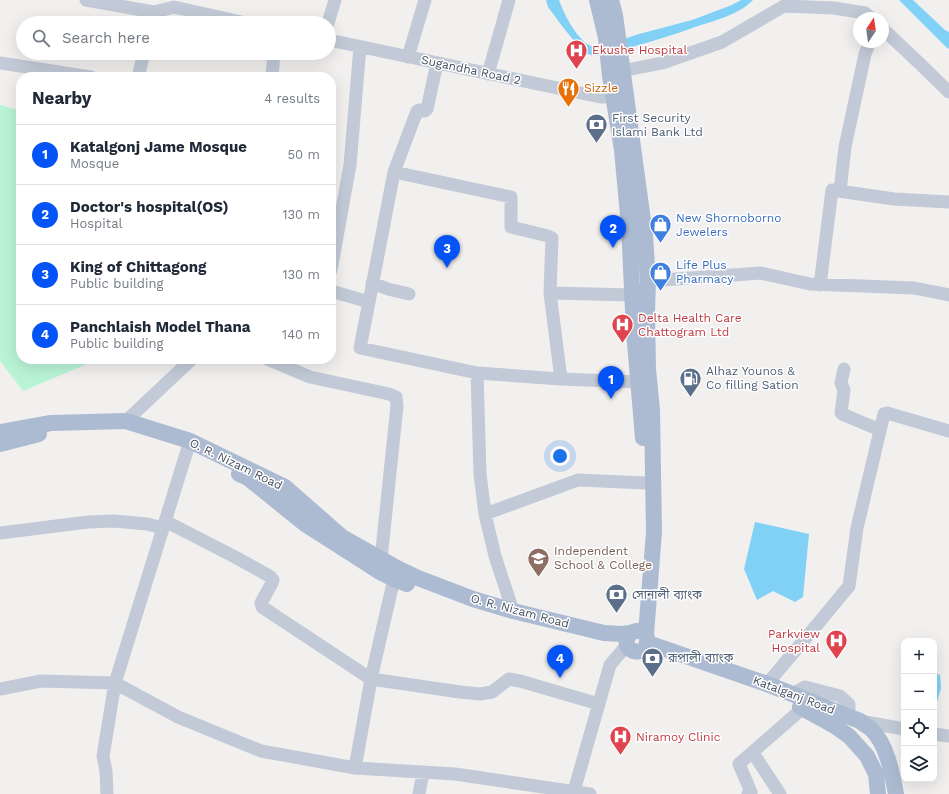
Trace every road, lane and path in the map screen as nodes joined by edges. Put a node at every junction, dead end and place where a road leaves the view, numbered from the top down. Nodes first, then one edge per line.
1 (86, 0) edge
2 (335, 0) edge
3 (425, 0) edge
4 (508, 0) edge
5 (596, 0) edge
6 (611, 0) edge
7 (160, 11) edge
8 (860, 12) edge
9 (214, 16) edge
10 (330, 16) edge
11 (889, 34) edge
12 (336, 42) edge
13 (360, 47) junction
14 (868, 48) edge
15 (408, 57) junction
16 (142, 60) edge
17 (273, 60) edge
18 (0, 63) edge
19 (437, 63) junction
20 (622, 71) junction
21 (58, 72) edge
22 (139, 72) edge
23 (272, 72) edge
24 (488, 74) junction
25 (949, 92) edge
26 (613, 97) junction
27 (394, 172) junction
28 (840, 191) junction
29 (949, 202) edge
30 (336, 242) edge
31 (648, 281) junction
32 (372, 283) junction
33 (820, 285) junction
34 (336, 292) edge
35 (550, 293) junction
36 (409, 294) dead end
37 (633, 295) junction
38 (949, 295) edge
39 (369, 302) junction
40 (187, 364) edge
41 (279, 364) edge
42 (844, 369) dead end
43 (477, 374) junction
44 (561, 379) junction
45 (638, 382) junction
46 (126, 421) junction
47 (880, 430) junction
48 (949, 430) edge
49 (0, 432) edge
50 (0, 444) edge
51 (189, 446) junction
52 (646, 483) junction
53 (485, 514) junction
54 (164, 524) junction
55 (0, 533) edge
56 (381, 559) junction
57 (396, 574) junction
58 (513, 611) junction
59 (637, 640) junction
60 (371, 679) junction
61 (115, 683) junction
62 (766, 684) junction
63 (0, 689) edge
64 (599, 704) junction
65 (803, 708) junction
66 (854, 719) junction
67 (901, 728) edge
68 (937, 734) edge
69 (949, 736) edge
70 (884, 748) junction
71 (753, 753) junction
72 (867, 756) junction
73 (354, 768) junction
74 (423, 772) junction
75 (574, 791) junction
76 (107, 794) edge
77 (419, 794) edge
78 (590, 794) edge
79 (748, 794) edge
80 (780, 794) edge
81 (878, 794) edge
82 (896, 794) edge

1 - 7 street
2 - 10 street
3 - 15 street
4 - 24 street
5 - 26 main road
6 - 20 main road
7 - 9 street
8 - 20 street
11 - 25 street
12 - 13 street, Sugandha Road 2
13 - 15 street, Sugandha Road 2
13 - 30 street
14 - 28 street
15 - 19 street, Sugandha Road 2
16 - 22 street
17 - 23 street
18 - 21 street
19 - 24 street, Sugandha Road 2
19 - 27 street
20 - 31 main road
24 - 26 street, Sugandha Road 2
26 - 37 main road
27 - 32 street
27 - 35 street
28 - 29 street
28 - 33 street
31 - 33 street
31 - 59 main road
32 - 36 street
32 - 39 street
33 - 38 street
34 - 39 street
35 - 37 street
35 - 44 street
37 - 45 main road
39 - 43 street
40 - 46 street
41 - 56 street
42 - 47 street
43 - 44 street
43 - 53 street
44 - 45 street
45 - 52 main road
46 - 49 main road, O. R. Nizam Road
46 - 51 main road, O. R. Nizam Road
47 - 48 street
47 - 62 street
50 - 51 main road
51 - 54 street
51 - 56 main road, O. R. Nizam Road
51 - 57 main road
52 - 53 street
52 - 59 main road
53 - 58 street
54 - 55 street
54 - 60 street
54 - 61 street
56 - 57 main road, O. R. Nizam Road
57 - 58 main road, O. R. Nizam Road
57 - 59 main road
57 - 60 street
58 - 59 main road, O. R. Nizam Road
59 - 62 main road, Katalganj Road
59 - 64 street
59 - 65 main road, Katalganj Road
60 - 64 street
60 - 73 street
61 - 63 street
61 - 73 street
61 - 76 street
62 - 66 main road, Katalganj Road
64 - 75 street
65 - 71 street
65 - 72 main road, Katalganj Road
66 - 67 street
66 - 70 main road, Katalganj Road
68 - 69 street
70 - 72 main road
70 - 82 main road, Katalganj Road
71 - 79 street
71 - 80 street
72 - 81 main road, Katalganj Road
73 - 74 street
74 - 75 street
74 - 77 street
75 - 78 street

